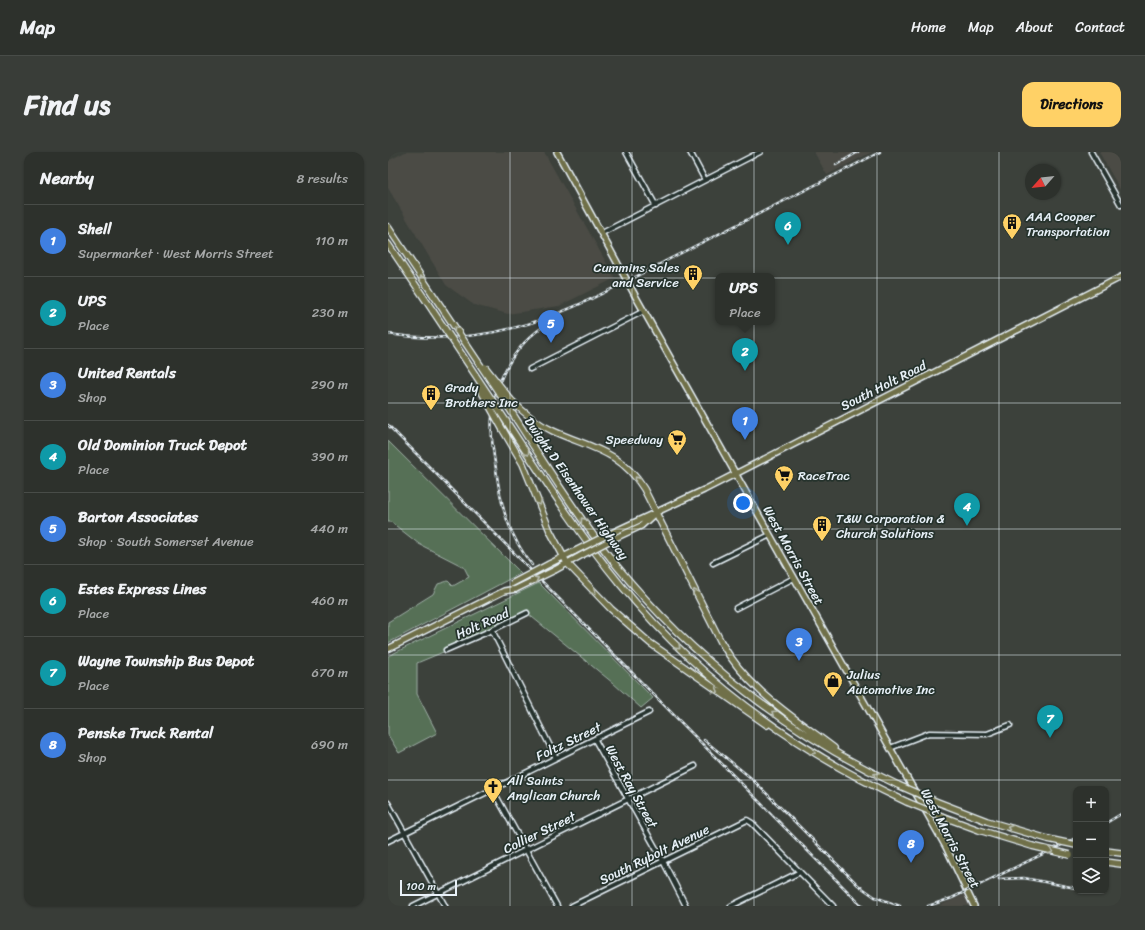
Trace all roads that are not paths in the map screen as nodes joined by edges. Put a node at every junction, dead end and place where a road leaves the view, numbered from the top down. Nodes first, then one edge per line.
1 (557, 152) edge
2 (626, 152) edge
3 (690, 152) edge
4 (760, 152) edge
5 (1091, 152) edge
6 (753, 154) edge
7 (705, 180) junction
8 (1121, 205) edge
9 (656, 206) junction
10 (388, 227) edge
11 (602, 233) junction
12 (388, 244) edge
13 (1121, 277) edge
14 (644, 311) junction
15 (464, 342) junction
16 (458, 350) junction
17 (530, 369) dead end
18 (736, 474) junction
19 (656, 513) junction
20 (770, 534) junction
21 (563, 557) junction
22 (567, 563) junction
23 (714, 563) dead end
24 (794, 578) junction
25 (504, 591) junction
26 (736, 608) dead end
27 (527, 613) dead end
28 (492, 630) junction
29 (388, 649) edge
30 (446, 650) dead end
31 (649, 712) dead end
32 (1010, 726) dead end
33 (595, 740) junction
34 (795, 740) junction
35 (890, 748) junction
36 (556, 758) junction
37 (854, 763) junction
38 (695, 766) dead end
39 (493, 790) junction
40 (628, 799) junction
41 (388, 803) edge
42 (405, 833) junction
43 (388, 841) edge
44 (1073, 844) edge
45 (526, 850) junction
46 (1109, 851) edge
47 (1121, 853) edge
48 (1073, 856) edge
49 (663, 861) junction
50 (1109, 862) edge
51 (1121, 864) edge
52 (800, 872) junction
53 (438, 893) junction
54 (413, 906) edge
55 (445, 906) edge
56 (557, 906) edge
57 (572, 906) edge
58 (686, 906) edge
59 (731, 906) edge
60 (833, 906) edge
61 (974, 906) edge

1 - 11 main road, West Morris Street
2 - 9 street
3 - 7 street
4 - 6 street
5 - 8 street
6 - 7 street
7 - 9 street
9 - 11 street
15 -> 10 highway, Dwight D Eisenhower Highway, bridge
11 - 14 main road, West Morris Street
12 - 16 highway, Dwight D Eisenhower Highway, bridge
13 - 18 main road, South Holt Road
14 - 17 street
14 - 18 main road, West Morris Street
19 -> 15 highway, bridge
37 -> 15 highway, Dwight D Eisenhower Highway, bridge
16 -> 21 highway, bridge
16 -> 34 highway, Dwight D Eisenhower Highway, bridge
18 - 19 main road, South Holt Road
18 - 20 main road, West Morris Street
19 - 21 main road, South Holt Road, bridge
19 - 22 main road, South Holt Road, bridge
37 -> 19 highway
20 - 23 street
20 - 24 main road, West Morris Street
21 - 22 highway
21 - 25 main road, South Holt Road, bridge
25 -> 22 main road, South Holt Road, bridge
22 -> 34 highway
24 - 26 street
24 - 35 main road, West Morris Street
25 - 29 main road, South Holt Road
27 - 28 street, Holt Road
28 - 30 street, Holt Road
28 - 36 street
31 - 33 street, Foltz Street
32 - 35 street
33 - 36 street, Foltz Street
33 - 40 street, West Ray Street
34 -> 48 highway, Dwight D Eisenhower Highway, bridge
35 - 61 main road, West Morris Street
36 - 39 street, Foltz Street
44 -> 37 highway, Dwight D Eisenhower Highway, bridge
38 - 40 street, Collier Street
39 - 42 street, Foltz Street
39 - 45 street
40 - 45 street, Collier Street
40 - 49 street, West Ray Street
41 - 42 street
42 - 43 street, Foltz Street
42 - 53 street
45 - 53 street, Collier Street
45 - 56 street
46 - 47 highway
49 - 52 street, South Rybolt Avenue
49 - 57 street, South Rybolt Avenue
49 - 58 street, West Ray Street
50 - 51 highway
52 - 59 street
52 - 60 street
53 - 54 street, Collier Street
53 - 55 street

